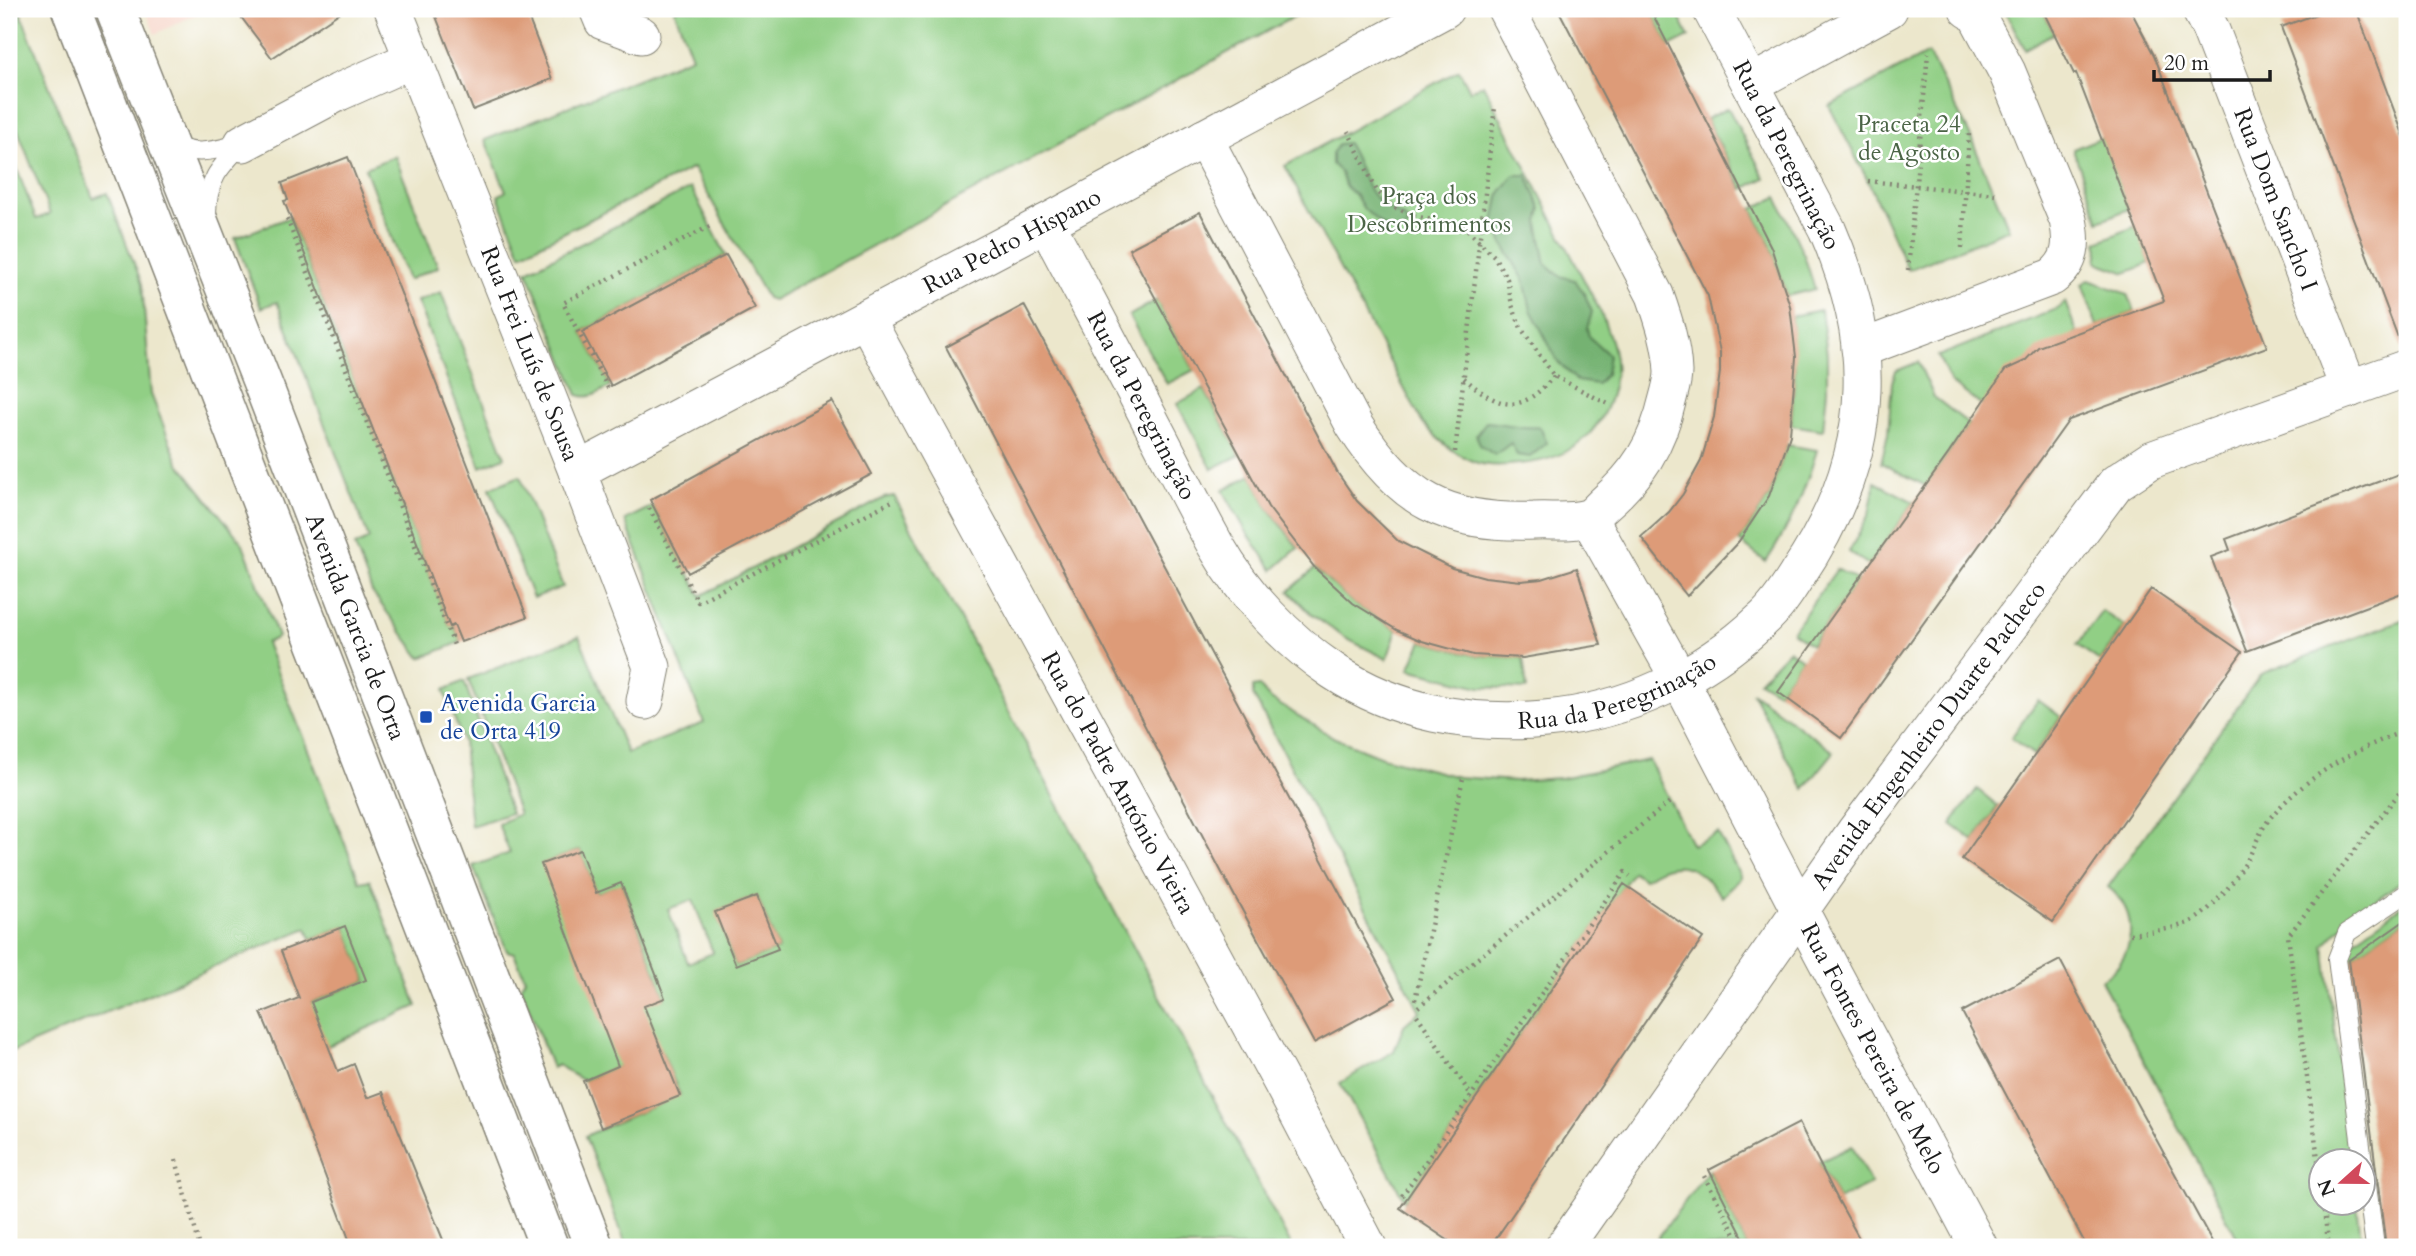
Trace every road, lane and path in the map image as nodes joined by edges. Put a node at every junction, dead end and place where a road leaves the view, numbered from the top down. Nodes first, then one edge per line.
1 (71, 9) edge
2 (115, 9) edge
3 (393, 9) edge
4 (598, 9) edge
5 (1445, 9) edge
6 (1506, 9) edge
7 (1711, 9) edge
8 (1889, 9) edge
9 (1968, 9) edge
10 (2200, 9) edge
11 (640, 34) dead end
12 (1928, 52) dead end
13 (412, 59) junction
14 (1751, 84) junction
15 (1495, 107) dead end
16 (1349, 131) dead end
17 (1969, 133) dead end
18 (164, 134) junction
19 (1204, 138) junction
20 (243, 144) junction
21 (1868, 181) dead end
22 (1915, 186) junction
23 (1965, 191) junction
24 (1994, 194) dead end
25 (287, 219) dead end
26 (1046, 223) junction
27 (710, 226) dead end
28 (1478, 239) junction
29 (1962, 248) dead end
30 (213, 256) junction
31 (1908, 270) dead end
32 (866, 319) junction
33 (1860, 349) junction
34 (2407, 368) edge
35 (1554, 376) junction
36 (1463, 377) junction
37 (608, 388) dead end
38 (2348, 389) junction
39 (1608, 404) dead end
40 (1455, 452) dead end
41 (577, 471) junction
42 (896, 499) dead end
43 (649, 508) dead end
44 (1589, 517) junction
45 (454, 645) dead end
46 (1680, 680) junction
47 (645, 701) dead end
48 (2407, 730) edge
49 (1463, 778) dead end
50 (1671, 801) dead end
51 (1630, 876) dead end
52 (2407, 893) edge
53 (1800, 911) junction
54 (2130, 934) dead end
55 (1415, 1000) dead end
56 (1418, 1007) dead end
57 (1417, 1014) dead end
58 (1471, 1096) junction
59 (2361, 1148) edge
60 (176, 1160) dead end
61 (1704, 1176) dead end
62 (1402, 1196) dead end
63 (2325, 1218) edge
64 (2371, 1218) edge
65 (200, 1247) edge
66 (549, 1247) edge
67 (594, 1247) edge
68 (1368, 1247) edge
69 (1564, 1247) edge
70 (1742, 1247) edge
71 (1979, 1247) edge
72 (2329, 1247) edge
73 (2375, 1247) edge

1 - 66 main road, Avenida Garcia de Orta
2 - 18 main road, Avenida Garcia de Orta
3 - 13 street, Rua Frei Luís de Sousa
4 - 11 street
5 - 19 street, Rua Pedro Hispano
6 - 44 street
7 - 14 street, Rua da Peregrinação
8 - 14 street
9 - 33 street
10 - 38 street, Rua Dom Sancho I
12 - 22 path
13 - 20 street
13 - 41 street, Rua Frei Luís de Sousa
14 - 33 street, Rua da Peregrinação
15 - 28 path
16 - 28 path
17 - 23 path
18 - 20 lane
18 - 30 main road, Avenida Garcia de Orta
19 - 26 street, Rua Pedro Hispano
19 - 44 street
20 - 30 lane
21 - 22 path
22 - 23 path
22 - 31 path
23 - 24 path
23 - 29 path
25 - 45 path
26 - 32 street, Rua Pedro Hispano
26 - 46 street, Rua da Peregrinação
27 - 37 path
28 - 35 path
28 - 36 path
30 - 67 main road, Avenida Garcia de Orta
32 - 41 street, Rua Pedro Hispano
32 - 68 street, Rua do Padre António Vieira
33 - 46 street, Rua da Peregrinação
34 - 38 street, Avenida Engenheiro Duarte Pacheco
35 - 36 path
35 - 39 path
36 - 40 path
38 - 53 street, Avenida Engenheiro Duarte Pacheco
41 - 47 street, Rua Frei Luís de Sousa
42 - 43 path
44 - 46 street, Rua Fontes Pereira de Melo
46 - 53 street, Rua Fontes Pereira de Melo
48 - 54 path
49 - 55 path
50 - 56 path
51 - 58 path
52 - 59 lane
53 - 69 street, Avenida Engenheiro Duarte Pacheco
53 - 71 street, Rua Fontes Pereira de Melo
57 - 58 path
58 - 62 path
60 - 65 path
61 - 70 path
63 - 72 path
64 - 73 lane

